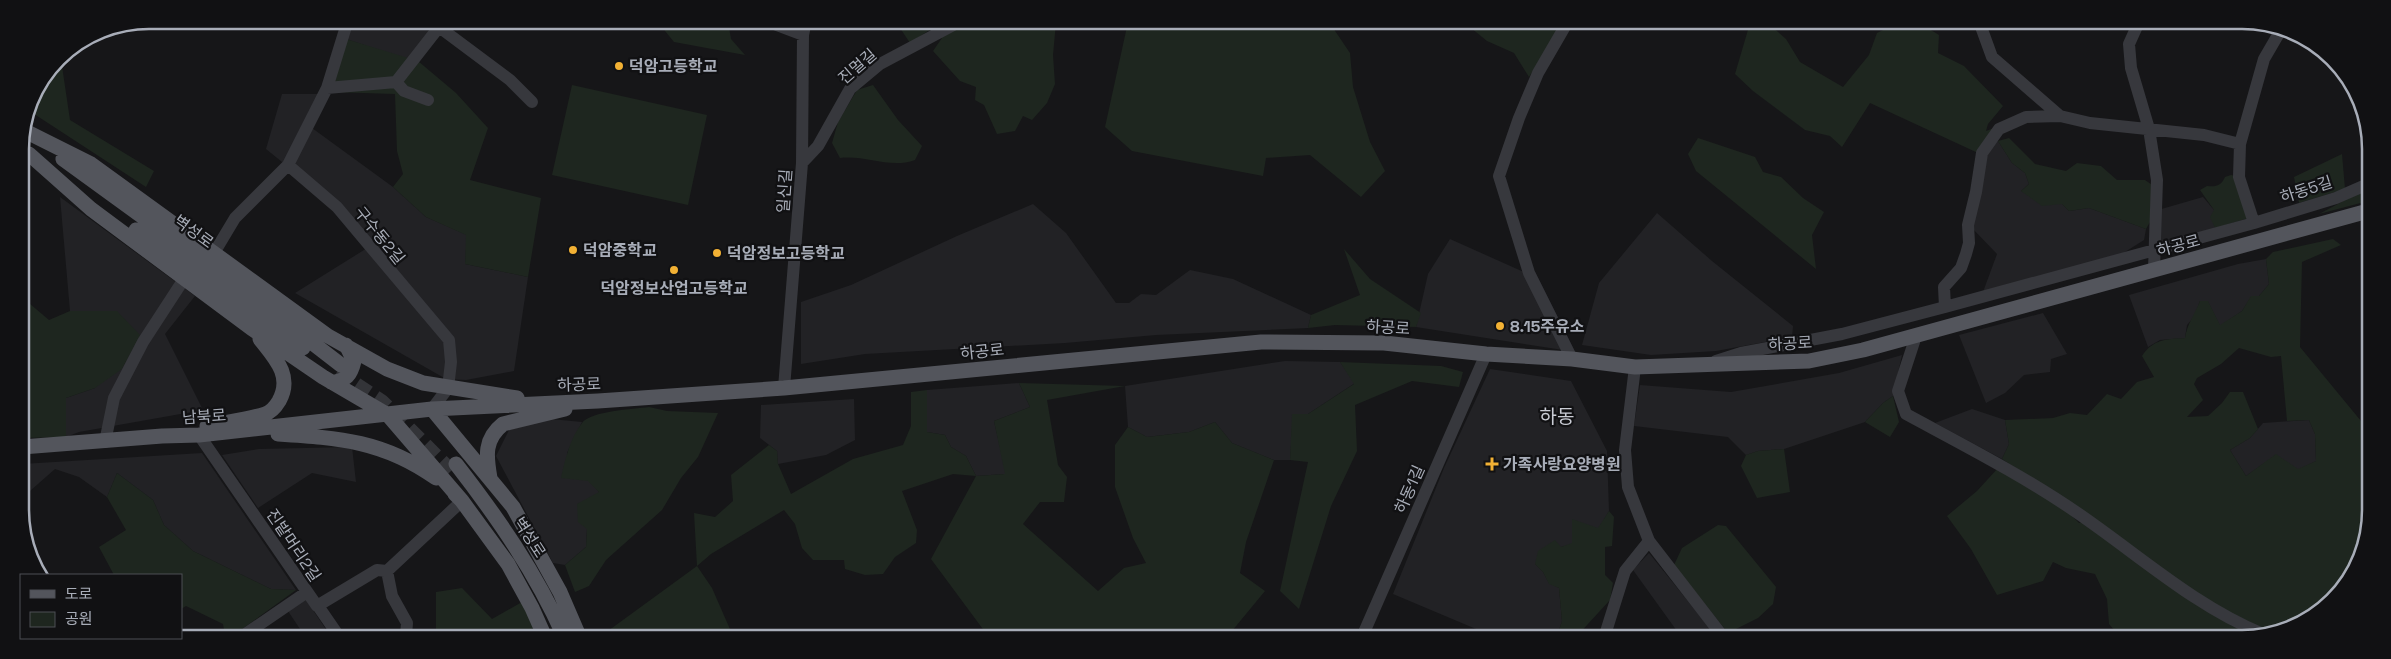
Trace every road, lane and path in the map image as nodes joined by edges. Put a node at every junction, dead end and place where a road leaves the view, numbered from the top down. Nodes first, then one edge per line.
1 (345, 29) edge
2 (437, 29) edge
3 (442, 29) edge
4 (789, 29) edge
5 (804, 29) edge
6 (946, 29) edge
7 (1564, 29) edge
8 (1982, 29) edge
9 (2136, 29) edge
10 (803, 34) junction
11 (2278, 34) edge
12 (396, 82) junction
13 (327, 88) junction
14 (428, 100) dead end
15 (532, 102) dead end
16 (2060, 116) junction
17 (2149, 129) junction
18 (30, 134) edge
19 (30, 135) edge
20 (2240, 144) junction
21 (29, 154) edge
22 (29, 155) edge
23 (802, 164) junction
24 (288, 165) junction
25 (2362, 187) edge
26 (2362, 213) edge
27 (2254, 224) junction
28 (2156, 248) junction
29 (214, 253) junction
30 (2154, 269) junction
31 (186, 279) junction
32 (1945, 307) junction
33 (252, 328) junction
34 (1916, 336) junction
35 (346, 345) junction
36 (1486, 354) junction
37 (1572, 359) junction
38 (1702, 365) junction
39 (1635, 366) junction
40 (336, 373) junction
41 (448, 388) junction
42 (784, 388) junction
43 (598, 401) junction
44 (553, 403) junction
45 (432, 409) junction
46 (388, 415) junction
47 (237, 432) junction
48 (199, 435) junction
49 (162, 436) junction
50 (105, 442) junction
51 (29, 447) edge
52 (466, 451) junction
53 (450, 471) junction
54 (490, 480) junction
55 (462, 501) junction
56 (1649, 541) junction
57 (387, 571) junction
58 (306, 592) junction
59 (318, 606) junction
60 (251, 630) edge
61 (335, 630) edge
62 (406, 630) edge
63 (541, 630) edge
64 (553, 630) edge
65 (561, 630) edge
66 (576, 630) edge
67 (1365, 630) edge
68 (1606, 630) edge
69 (1718, 630) edge
70 (2253, 630) edge

1 - 13 street
2 - 12 street
3 - 15 street
4 - 10 street
5 - 10 street, 일신길
6 - 23 street, 진멀길
7 - 37 street
8 - 16 street
9 - 17 street
10 - 23 street, 일신길
11 - 20 street
12 - 13 street
12 - 14 street
13 - 24 street
16 - 17 street
16 - 32 street
17 - 20 street
17 - 28 street
18 - 29 main road
19 - 40 main road, 벽성로
20 - 27 street
21 - 40 main road, 벽성로
22 - 31 main road
23 - 42 street, 일신길
24 - 29 street
24 - 41 street, 구수동2길
25 - 27 street, 하동5길
26 - 30 main road, 하공로
27 - 28 street, 하동5길
28 - 30 street
28 - 32 street, 하동5길
29 - 35 main road
30 - 34 main road, 하공로
31 - 33 main road
31 - 50 street
32 - 38 street, 하동5길
33 - 40 main road
33 - 49 main road
34 - 38 main road, 하공로
34 - 70 street
35 - 40 main road
35 - 41 main road
36 - 37 main road, 하공로
36 - 42 main road, 하공로
36 - 67 street, 하동1길
37 - 39 main road, 하공로
38 - 39 main road, 하공로
39 - 56 street
40 - 46 main road
41 - 44 main road
41 - 45 street
42 - 43 main road, 하공로
43 - 44 main road, 하공로
43 - 54 main road
44 - 45 main road, 하공로
45 - 46 main road, 하공로
45 - 52 main road
46 - 47 main road, 남북로
46 - 53 main road
47 - 48 main road, 남북로
47 - 55 main road
48 - 49 main road, 남북로
48 - 58 street, 진밭머리2길
49 - 50 main road, 남북로
50 - 51 main road, 남북로
52 - 53 main road
52 - 54 main road
53 - 55 main road
53 - 64 main road, 벽성로
53 - 65 main road, 벽성로
54 - 66 main road
55 - 57 street, 진밭머리2길
55 - 63 main road
56 - 68 street
56 - 69 street
57 - 59 street, 진밭머리2길
57 - 62 street
58 - 59 street, 진밭머리2길
58 - 60 street
59 - 61 street

